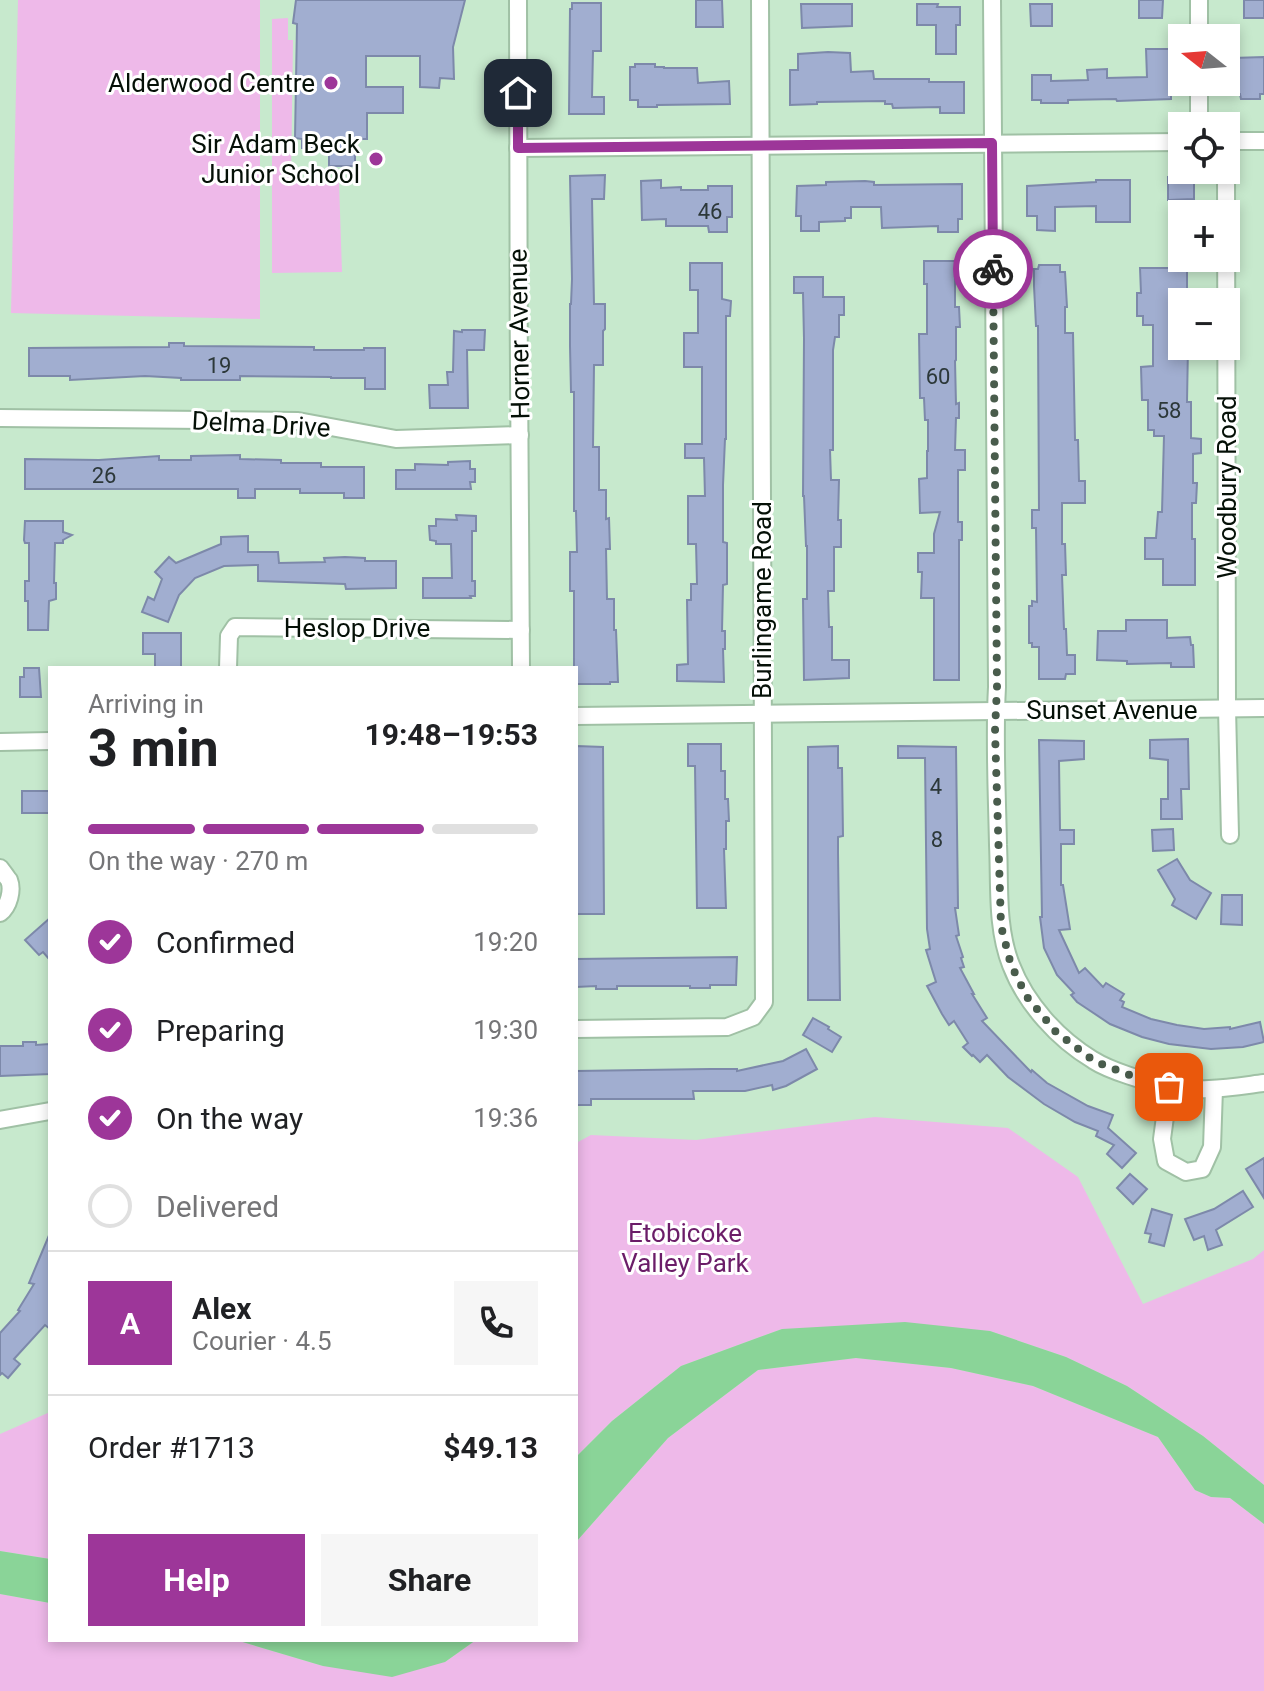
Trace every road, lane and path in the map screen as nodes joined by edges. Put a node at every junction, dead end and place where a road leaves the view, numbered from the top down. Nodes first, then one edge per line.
1 (518, 0) edge
2 (760, 0) edge
3 (992, 0) edge
4 (1199, 0) edge
5 (1199, 24) edge
6 (1240, 141) edge
7 (1264, 141) edge
8 (1168, 142) edge
9 (992, 143) junction
10 (761, 146) junction
11 (518, 148) junction
12 (1226, 184) edge
13 (0, 418) edge
14 (520, 435) junction
15 (521, 630) junction
16 (228, 666) edge
17 (521, 666) edge
18 (1227, 708) junction
19 (1264, 708) edge
20 (996, 710) junction
21 (762, 714) junction
22 (578, 716) edge
23 (48, 741) edge
24 (0, 742) edge
25 (1230, 835) dead end
26 (0, 868) edge
27 (0, 913) edge
28 (578, 1029) edge
29 (1264, 1083) edge
30 (1169, 1087) junction
31 (1214, 1089) junction
32 (48, 1111) edge
33 (0, 1120) edge

1 - 11 street, Horner Avenue
2 - 10 street, Burlingame Road
3 - 9 street
4 - 5 street
6 - 7 street
8 - 9 street
9 - 10 street
9 - 20 street
10 - 11 street
10 - 21 street, Burlingame Road
11 - 14 street, Horner Avenue
12 - 18 street, Woodbury Road
13 - 14 street, Delma Drive
14 - 15 street, Horner Avenue
15 - 16 street, Heslop Drive
15 - 17 street, Horner Avenue
18 - 19 street, Sunset Avenue
18 - 20 street, Sunset Avenue
18 - 25 street, Woodbury Road
20 - 21 street, Sunset Avenue
20 - 30 street
21 - 22 street, Sunset Avenue
21 - 28 street, Burlingame Road
23 - 24 street
26 - 27 street
29 - 31 street
30 - 31 street
30 - 31 street
32 - 33 street

